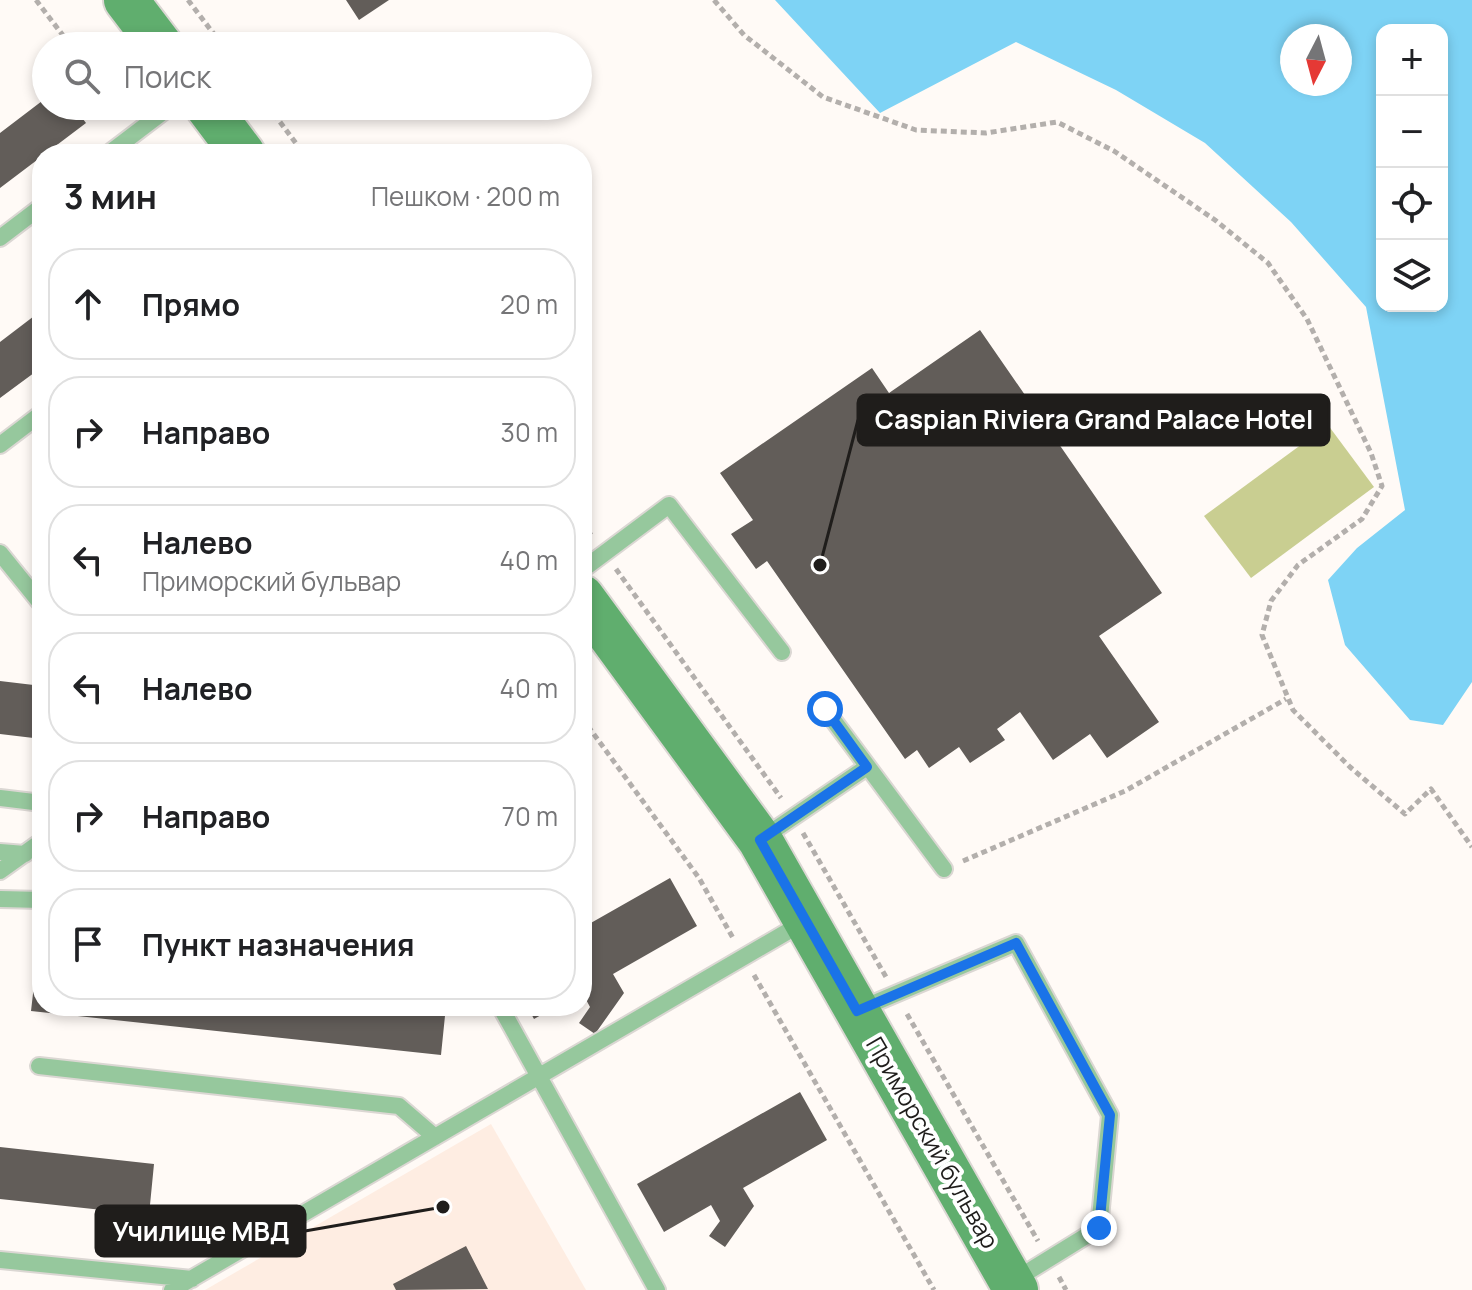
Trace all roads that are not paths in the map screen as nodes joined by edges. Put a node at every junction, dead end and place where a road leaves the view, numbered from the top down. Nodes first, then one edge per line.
1 (126, 0) edge
2 (150, 32) edge
3 (153, 120) edge
4 (218, 120) edge
5 (121, 144) edge
6 (236, 144) edge
7 (32, 214) edge
8 (0, 238) edge
9 (32, 421) edge
10 (0, 445) edge
11 (1, 556) edge
12 (592, 563) edge
13 (32, 593) edge
14 (592, 611) edge
15 (782, 652) dead end
16 (825, 709) dead end
17 (867, 767) junction
18 (0, 798) edge
19 (32, 802) edge
20 (760, 840) junction
21 (32, 849) edge
22 (0, 852) edge
23 (25, 854) junction
24 (944, 869) road end
25 (0, 871) edge
26 (0, 899) edge
27 (32, 900) edge
28 (805, 921) junction
29 (857, 1011) junction
30 (505, 1016) edge
31 (39, 1066) dead end
32 (537, 1077) junction
33 (435, 1137) junction
34 (0, 1260) edge
35 (192, 1279) junction
36 (1014, 1286) edge
37 (172, 1290) edge
38 (657, 1290) edge

1 - 2 street
3 - 5 lane
4 - 6 street
7 - 8 lane
9 - 10 lane
11 - 13 lane
12 - 15 lane
14 - 20 street, Приморский бульвар
16 - 17 lane
17 - 20 lane
17 - 24 lane
18 - 19 lane
20 - 28 street, Приморский бульвар
21 - 23 lane
22 - 23 lane
23 - 25 lane
26 - 27 lane
28 - 29 street, Приморский бульвар
28 - 32 lane
29 - 36 street, Приморский бульвар
29 - 36 lane
30 - 32 lane
31 - 33 lane
32 - 33 lane
32 - 38 lane
33 - 35 lane
34 - 35 lane
35 - 37 lane

